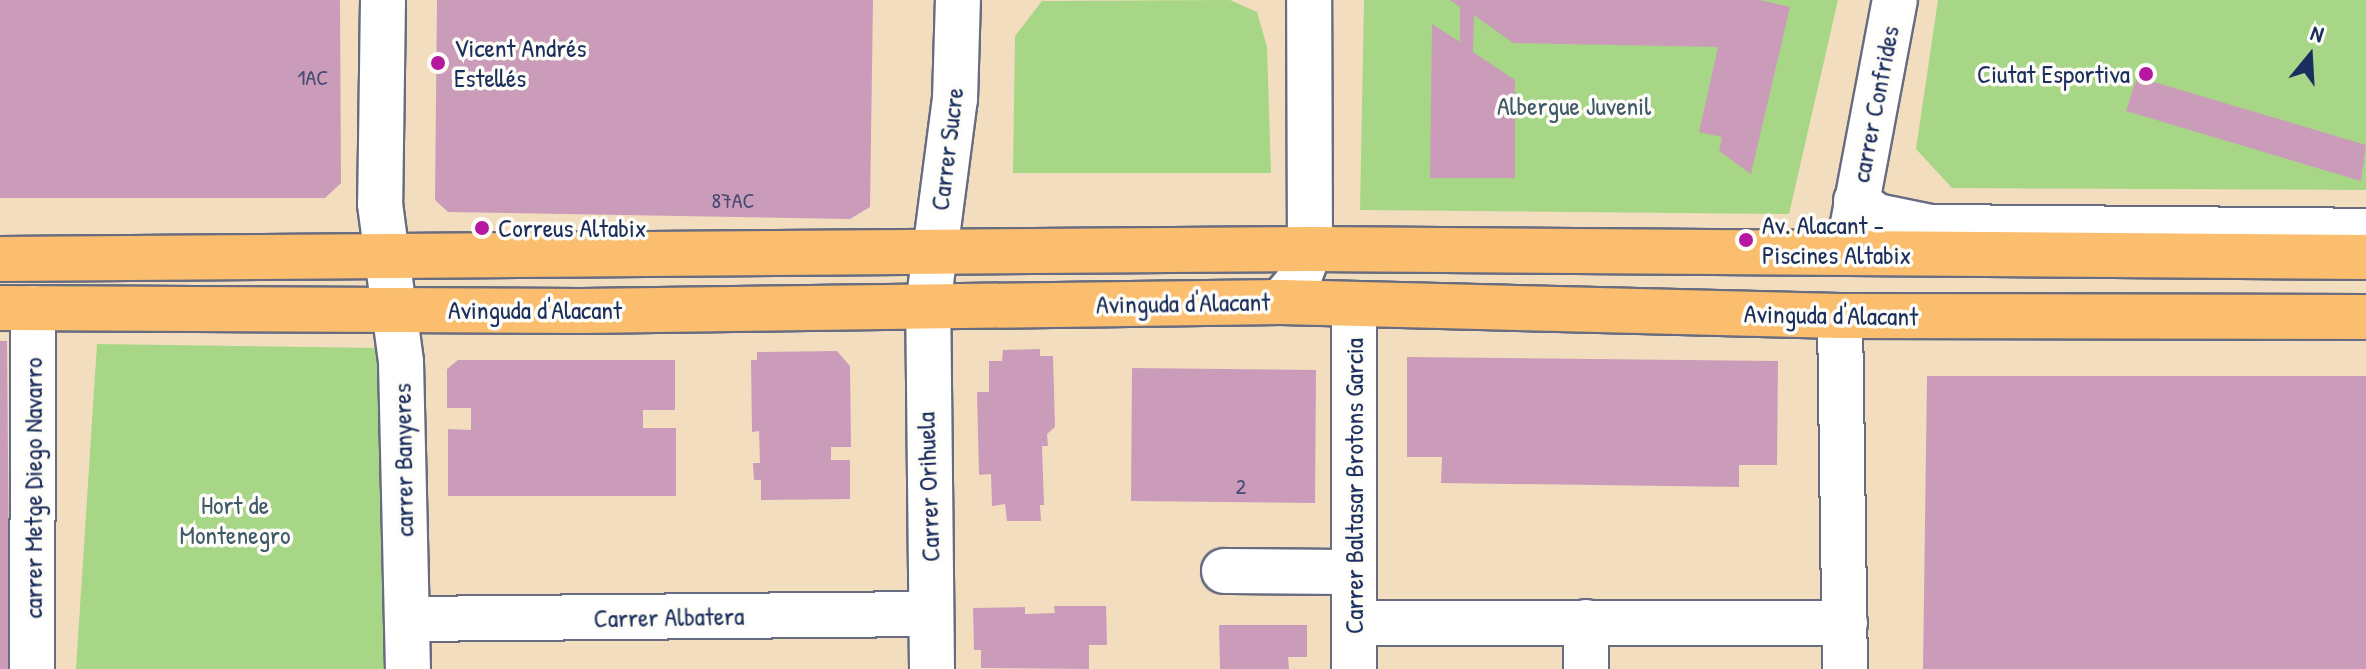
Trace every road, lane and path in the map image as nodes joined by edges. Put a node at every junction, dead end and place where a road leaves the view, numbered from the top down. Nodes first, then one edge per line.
1 (383, 0) edge
2 (958, 0) edge
3 (982, 0) edge
4 (1309, 0) edge
5 (1895, 0) edge
6 (957, 47) junction
7 (1856, 201) junction
8 (2366, 231) edge
9 (1310, 249) junction
10 (935, 250) junction
11 (386, 253) junction
12 (1848, 255) junction
13 (2366, 257) edge
14 (0, 259) edge
15 (1281, 302) junction
16 (1354, 304) junction
17 (928, 306) junction
18 (16, 308) edge
19 (394, 310) junction
20 (1840, 316) junction
21 (2366, 317) edge
22 (1224, 571) dead end
23 (1350, 572) junction
24 (931, 614) junction
25 (407, 619) junction
26 (1586, 622) junction
27 (1354, 623) junction
28 (1845, 623) junction
29 (32, 669) edge
30 (408, 669) edge
31 (932, 669) edge
32 (1354, 669) edge
33 (1586, 669) edge
34 (1845, 669) edge

1 - 11 street, carrer Banyeres
2 - 6 street, Carrer Sucre
3 - 6 street, Carrer Sucre
4 - 9 street
5 - 7 street, carrer Confrides
6 - 10 street, Carrer Sucre
7 - 8 street
7 - 12 street, carrer Confrides
9 - 10 main road, Avinguda d'Alacant
9 - 12 main road, Avinguda d'Alacant
9 - 15 street
10 - 11 main road, Avinguda d'Alacant
10 - 17 street, Carrer Sucre
11 - 14 main road, Avinguda d'Alacant
11 - 19 street, carrer Banyeres
12 - 13 main road, Avinguda d'Alacant
15 - 16 main road, Avinguda d'Alacant
15 - 17 main road, Avinguda d'Alacant
16 - 20 main road, Avinguda d'Alacant
16 - 23 street, Carrer Baltasar Brotons Garcia
17 - 19 main road, Avinguda d'Alacant
17 - 24 street, Carrer Orihuela
18 - 19 main road, Avinguda d'Alacant
18 - 29 street, carrer Metge Diego Navarro
19 - 25 street, carrer Banyeres
20 - 21 main road, Avinguda d'Alacant
20 - 28 street
22 - 23 street
23 - 27 street, Carrer Baltasar Brotons Garcia
24 - 25 street, Carrer Albatera
24 - 31 street, Carrer Orihuela
25 - 30 street, carrer Banyeres
26 - 27 street
26 - 28 street
26 - 33 street
27 - 32 street, Carrer Baltasar Brotons Garcia
28 - 34 street

